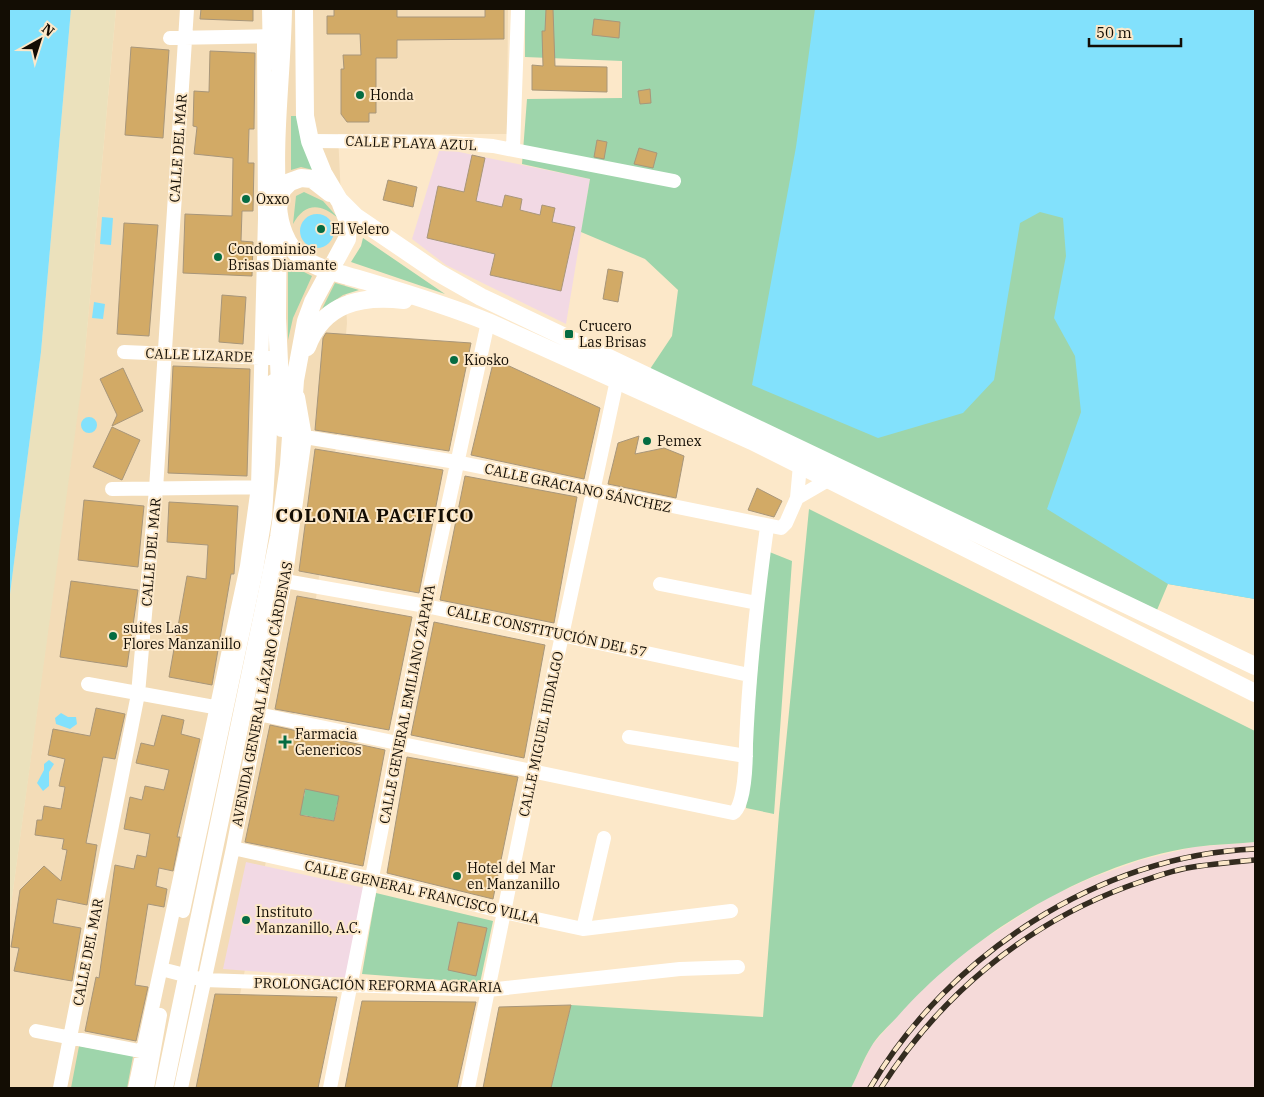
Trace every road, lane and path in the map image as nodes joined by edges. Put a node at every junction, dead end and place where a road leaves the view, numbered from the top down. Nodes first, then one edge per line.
1 (188, 9) edge
2 (263, 9) edge
3 (271, 9) edge
4 (283, 9) edge
5 (304, 9) edge
6 (315, 9) edge
7 (518, 9) edge
8 (272, 36) junction
9 (170, 38) dead end
10 (185, 39) junction
11 (313, 141) junction
12 (513, 149) junction
13 (674, 181) dead end
14 (339, 200) junction
15 (278, 208) junction
16 (329, 270) junction
17 (449, 306) junction
18 (277, 318) junction
19 (488, 322) junction
20 (124, 352) dead end
21 (165, 354) junction
22 (268, 358) junction
23 (295, 380) junction
24 (617, 380) junction
25 (305, 437) junction
26 (456, 462) junction
27 (289, 465) junction
28 (800, 465) junction
29 (828, 480) junction
30 (262, 487) junction
31 (112, 489) dead end
32 (156, 489) junction
33 (593, 492) junction
34 (798, 498) junction
35 (767, 527) junction
36 (285, 581) junction
37 (660, 584) dead end
38 (757, 603) junction
39 (426, 606) junction
40 (562, 634) junction
41 (1255, 666) edge
42 (749, 675) junction
43 (88, 684) dead end
44 (1255, 693) edge
45 (138, 694) junction
46 (222, 708) junction
47 (258, 714) junction
48 (629, 737) dead end
49 (399, 742) junction
50 (746, 756) junction
51 (533, 770) junction
52 (604, 838) dead end
53 (233, 848) junction
54 (372, 879) junction
55 (731, 911) dead end
56 (504, 912) junction
57 (583, 929) junction
58 (738, 967) dead end
59 (168, 971) junction
60 (187, 976) junction
61 (204, 980) junction
62 (352, 985) junction
63 (488, 990) junction
64 (36, 1031) dead end
65 (71, 1038) junction
66 (148, 1052) junction
67 (60, 1088) edge
68 (135, 1088) edge
69 (146, 1088) edge
70 (164, 1088) edge
71 (181, 1088) edge
72 (330, 1088) edge
73 (468, 1088) edge

1 - 10 street, CALLE DEL MAR
2 - 8 street
3 - 8 main road
4 - 8 main road
5 - 11 main road
6 - 11 main road
7 - 12 street
8 - 10 street
8 - 15 main road
8 - 22 street
9 - 10 street
10 - 21 street, CALLE DEL MAR
11 - 12 street, CALLE PLAYA AZUL
11 - 14 main road
12 - 13 street, CALLE PLAYA AZUL
14 - 15 main road
14 - 16 main road
14 - 41 main road
15 - 16 main road
15 - 18 main road, AVENIDA GENERAL LÁZARO CÁRDENAS
16 - 17 main road
16 - 23 main road
17 - 19 main road
17 - 23 main road
18 - 22 street, AVENIDA GENERAL LÁZARO CÁRDENAS
18 - 27 main road, AVENIDA GENERAL LÁZARO CÁRDENAS
19 - 24 main road
19 - 26 street, CALLE GENERAL EMILIANO ZAPATA
20 - 21 street, CALLE LIZARDE
21 - 22 street, CALLE LIZARDE
21 - 32 street, CALLE DEL MAR
22 - 30 street, AVENIDA GENERAL LÁZARO CÁRDENAS
23 - 25 street, AVENIDA GENERAL LÁZARO CÁRDENAS
23 - 27 main road, AVENIDA GENERAL LÁZARO CÁRDENAS
24 - 28 main road
24 - 33 street, CALLE MIGUEL HIDALGO
25 - 26 street, CALLE GRACIANO SÁNCHEZ
25 - 36 street, AVENIDA GENERAL LÁZARO CÁRDENAS
26 - 33 street, CALLE GRACIANO SÁNCHEZ
26 - 39 street, CALLE GENERAL EMILIANO ZAPATA
27 - 60 main road, AVENIDA GENERAL LÁZARO CÁRDENAS
28 - 29 main road
28 - 34 street
29 - 34 street
29 - 44 main road
30 - 32 street
30 - 46 street, AVENIDA GENERAL LÁZARO CÁRDENAS
31 - 32 street
32 - 45 street, CALLE DEL MAR
33 - 35 street, CALLE GRACIANO SÁNCHEZ
33 - 40 street, CALLE MIGUEL HIDALGO
34 - 35 street
35 - 38 street
36 - 39 street, CALLE CONSTITUCIÓN DEL 57
36 - 47 street, AVENIDA GENERAL LÁZARO CÁRDENAS
37 - 38 street
38 - 42 street
39 - 40 street, CALLE CONSTITUCIÓN DEL 57
39 - 49 street, CALLE GENERAL EMILIANO ZAPATA
40 - 42 street, CALLE CONSTITUCIÓN DEL 57
40 - 51 street, CALLE MIGUEL HIDALGO
42 - 50 street
43 - 45 street
45 - 46 street
45 - 65 street, CALLE DEL MAR
46 - 59 street, AVENIDA GENERAL LÁZARO CÁRDENAS
46 - 66 street
47 - 49 street
47 - 53 street, AVENIDA GENERAL LÁZARO CÁRDENAS
48 - 50 street
49 - 51 street
49 - 54 street, CALLE GENERAL EMILIANO ZAPATA
50 - 51 street
51 - 56 street, CALLE MIGUEL HIDALGO
52 - 57 street
53 - 54 street, CALLE GENERAL FRANCISCO VILLA
53 - 61 street, AVENIDA GENERAL LÁZARO CÁRDENAS
54 - 56 street, CALLE GENERAL FRANCISCO VILLA
54 - 62 street, CALLE GENERAL EMILIANO ZAPATA
55 - 57 street, CALLE GENERAL FRANCISCO VILLA
56 - 57 street, CALLE GENERAL FRANCISCO VILLA
56 - 63 street, CALLE MIGUEL HIDALGO
58 - 63 street, PROLONGACIÓN REFORMA AGRARIA
59 - 60 street, PROLONGACIÓN REFORMA AGRARIA
59 - 66 street, AVENIDA GENERAL LÁZARO CÁRDENAS
60 - 61 street, PROLONGACIÓN REFORMA AGRARIA
60 - 70 main road, AVENIDA GENERAL LÁZARO CÁRDENAS
61 - 62 street, PROLONGACIÓN REFORMA AGRARIA
61 - 71 street, AVENIDA GENERAL LÁZARO CÁRDENAS
62 - 63 street, PROLONGACIÓN REFORMA AGRARIA
62 - 72 street, CALLE GENERAL EMILIANO ZAPATA
63 - 73 street, CALLE MIGUEL HIDALGO
64 - 65 street
65 - 66 street
65 - 67 street, CALLE DEL MAR
66 - 68 street
66 - 69 street, AVENIDA GENERAL LÁZARO CÁRDENAS

